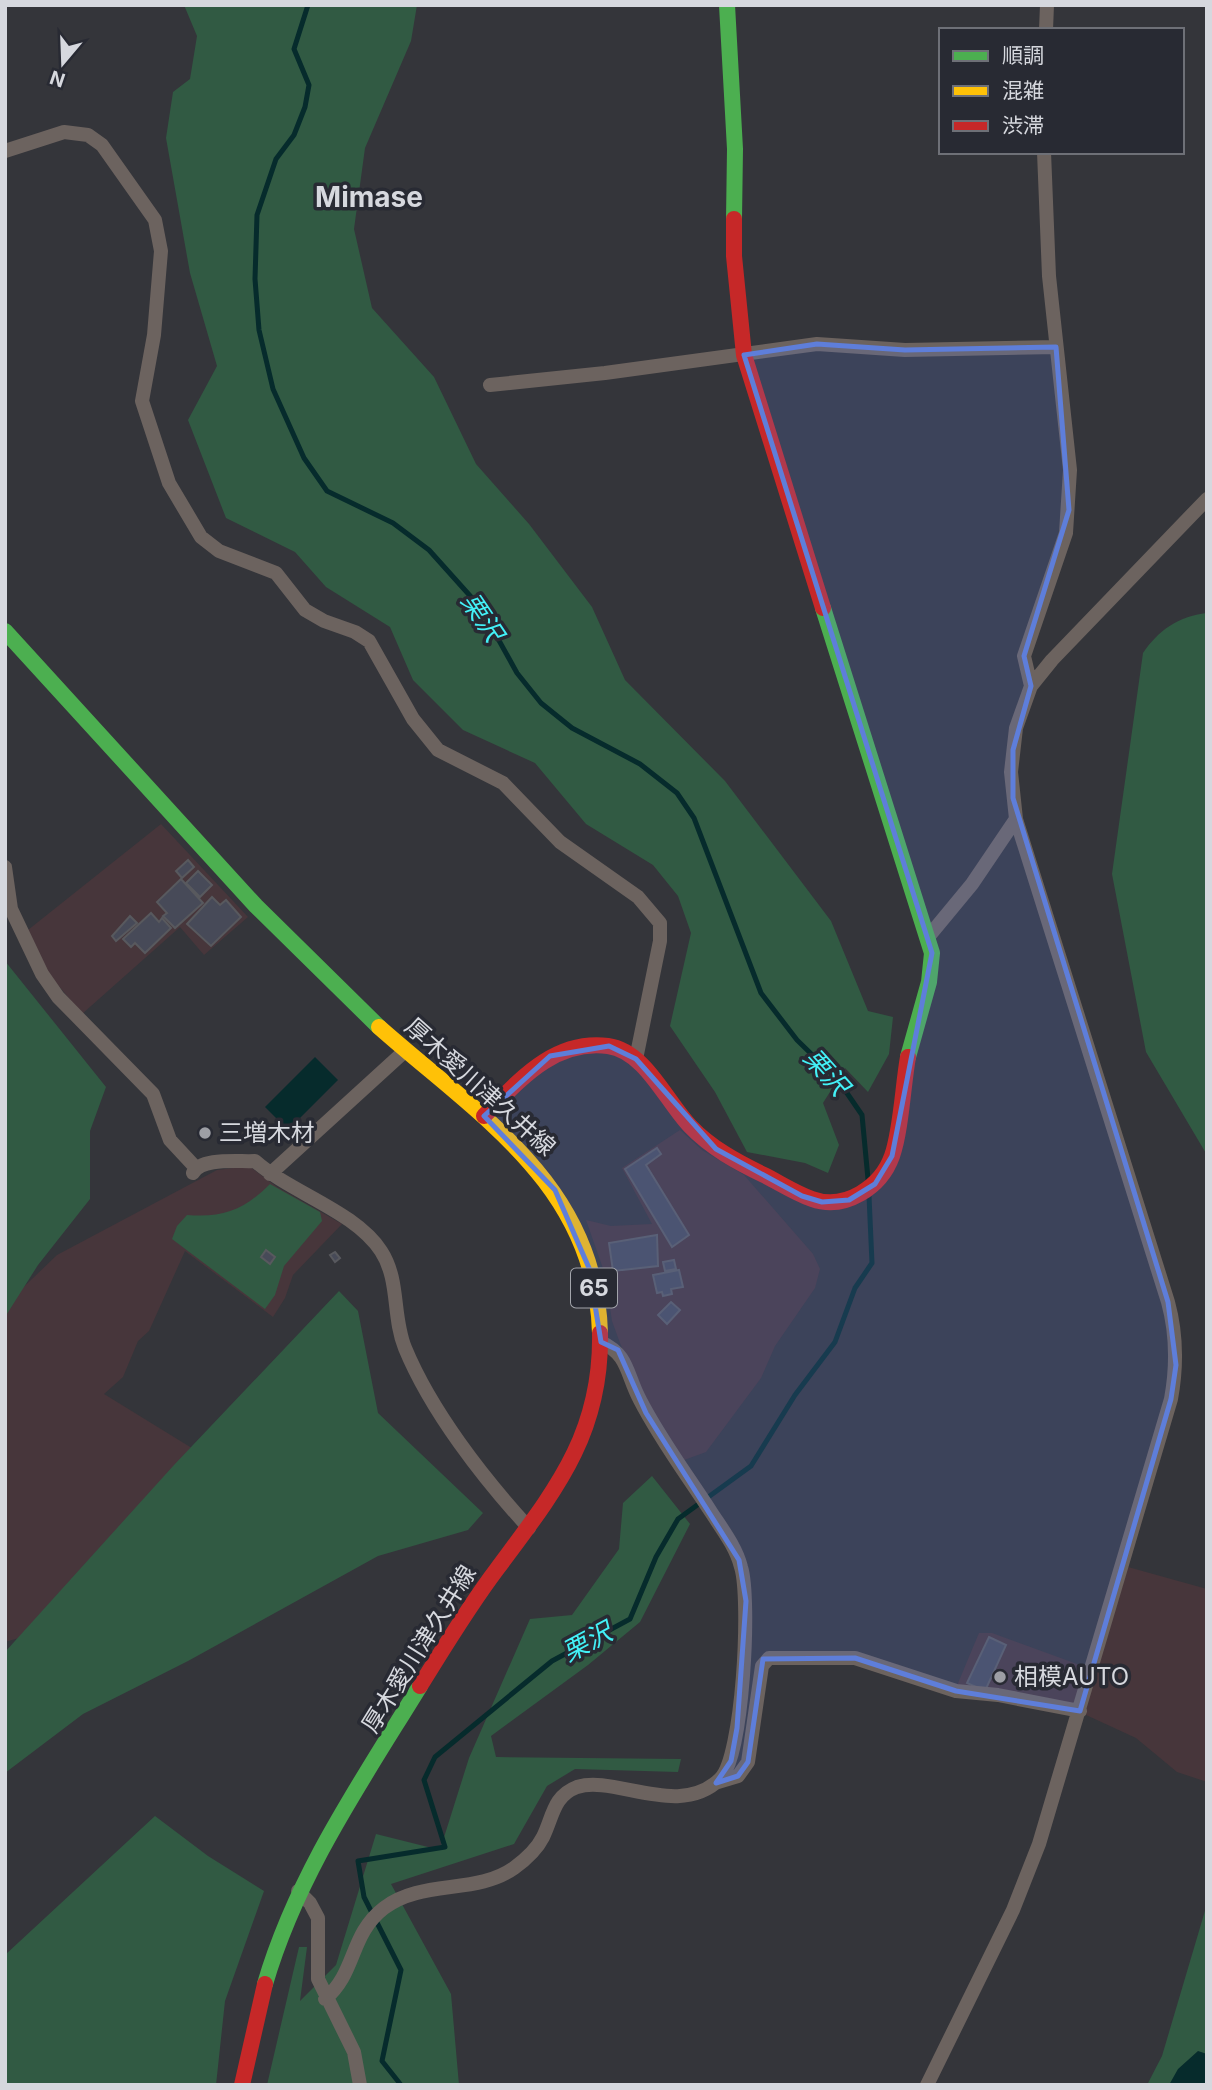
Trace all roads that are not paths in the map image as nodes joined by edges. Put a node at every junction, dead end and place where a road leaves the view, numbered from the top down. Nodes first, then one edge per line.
1 (727, 5) edge
2 (1047, 5) edge
3 (1046, 28) edge
4 (5, 150) edge
5 (1044, 154) edge
6 (1056, 347) junction
7 (744, 355) junction
8 (490, 385) dead end
9 (1207, 499) edge
10 (5, 631) edge
11 (1031, 686) junction
12 (1016, 819) junction
13 (5, 867) edge
14 (929, 936) junction
15 (406, 1050) junction
16 (636, 1059) junction
17 (484, 1116) junction
18 (270, 1174) junction
19 (601, 1342) junction
20 (529, 1528) junction
21 (1080, 1711) junction
22 (716, 1783) junction
23 (298, 1891) junction
24 (326, 1999) junction
25 (242, 2085) edge
26 (360, 2085) edge
27 (927, 2085) edge

1 - 7 main road
2 - 3 street
4 - 16 street
5 - 6 street
6 - 7 street
6 - 11 street
7 - 8 street
7 - 14 main road
9 - 11 street
10 - 15 main road, 厚木愛川津久井線 / 65
11 - 12 street
12 - 14 street
12 - 21 street
13 - 18 street
14 - 16 main road
15 - 17 main road, 厚木愛川津久井線 / 65
15 - 18 street
16 - 17 main road
17 - 19 main road, 厚木愛川津久井線 / 65
18 - 20 street
19 - 20 main road, 厚木愛川津久井線 / 65
19 - 22 street
20 - 23 main road, 厚木愛川津久井線 / 65
21 - 22 street
21 - 27 street
22 - 24 street
23 - 24 street
23 - 25 main road, 厚木愛川津久井線 / 65
24 - 26 street

